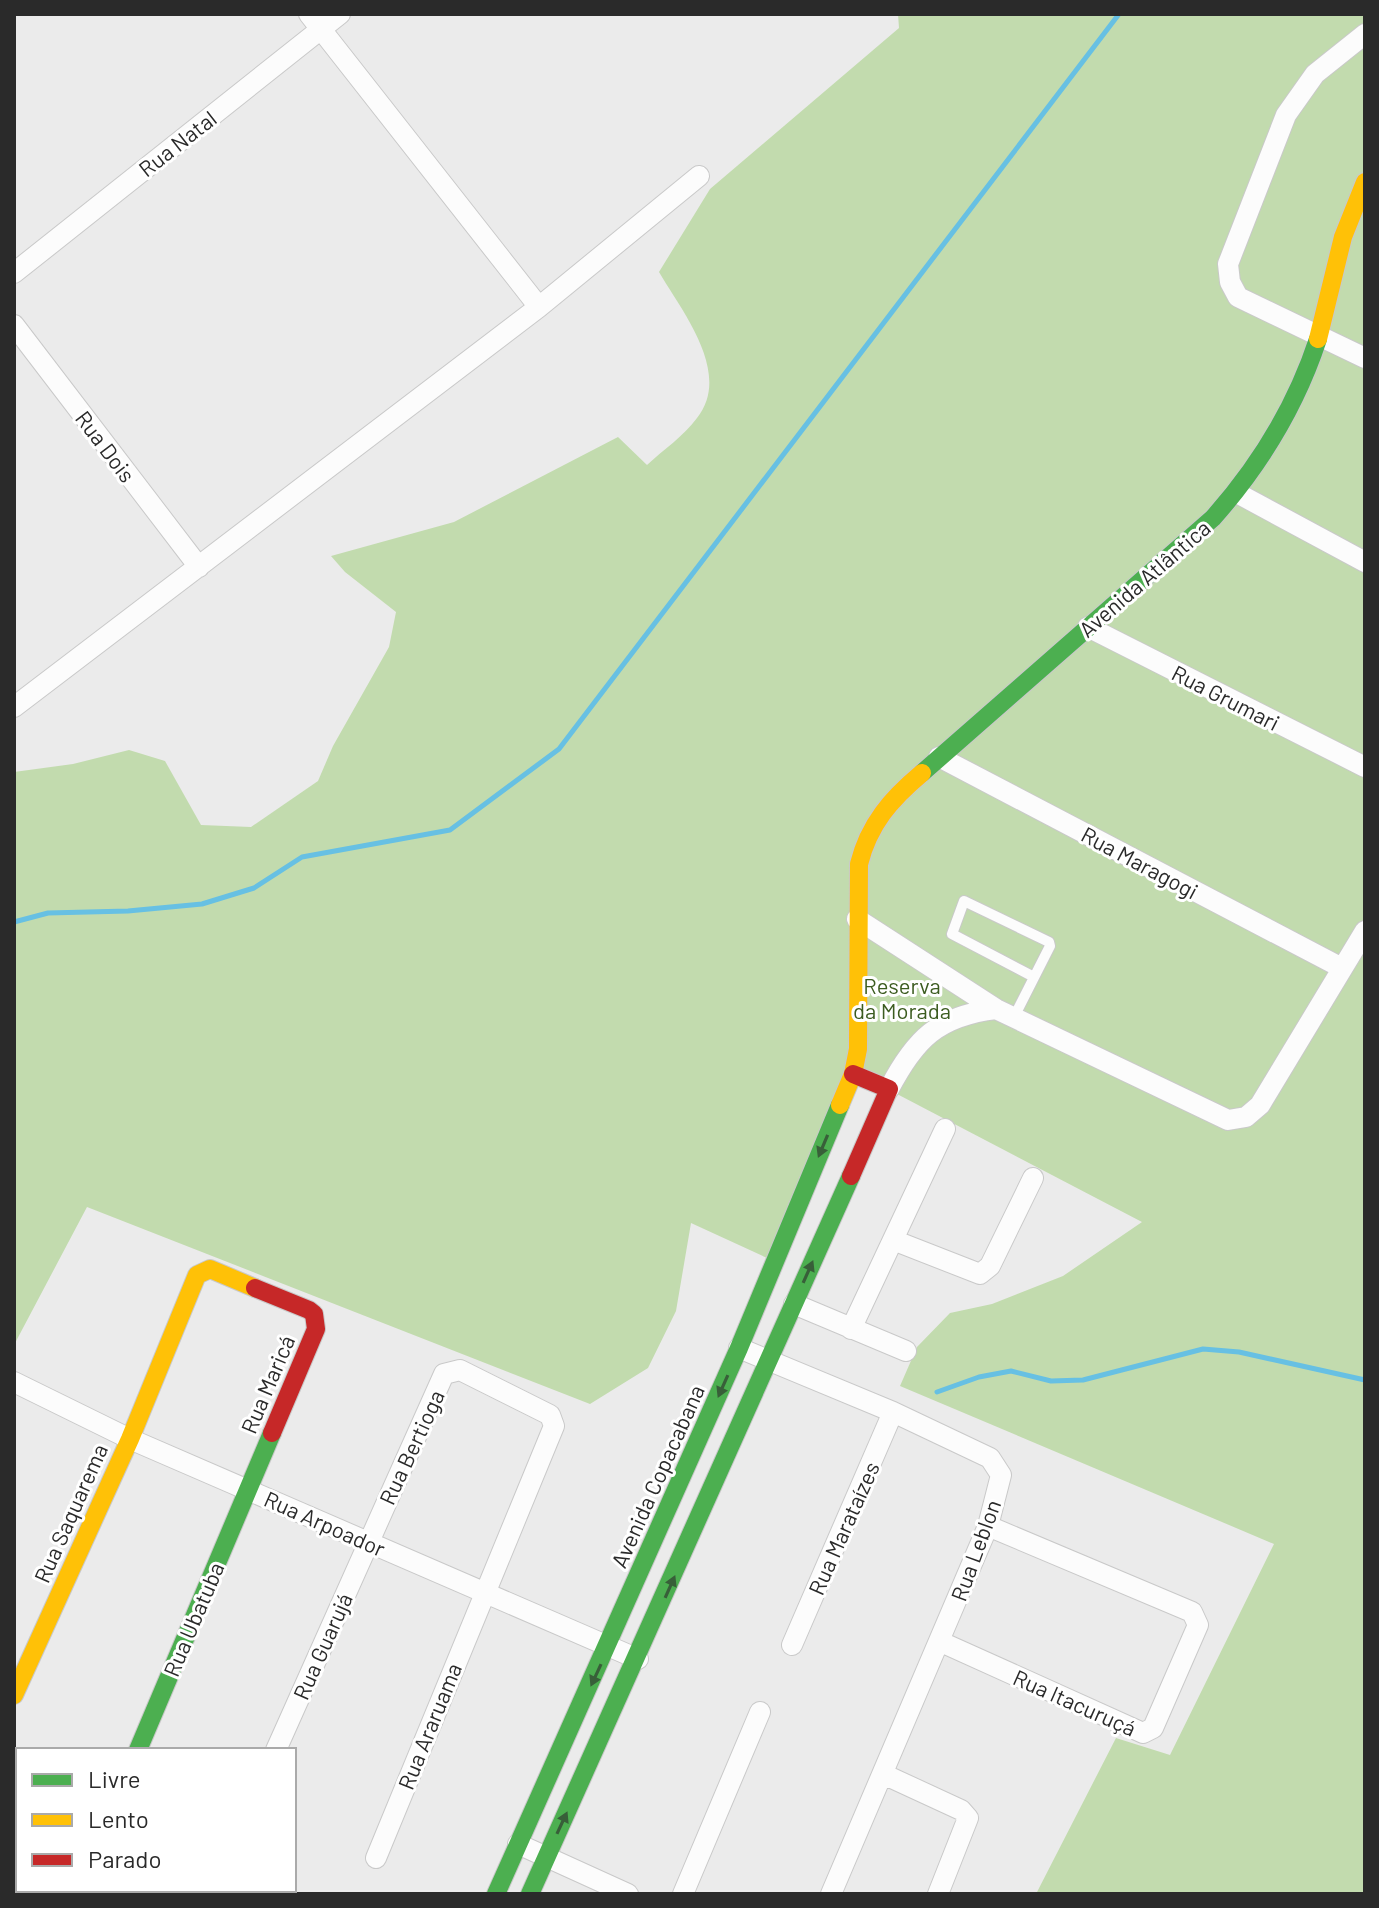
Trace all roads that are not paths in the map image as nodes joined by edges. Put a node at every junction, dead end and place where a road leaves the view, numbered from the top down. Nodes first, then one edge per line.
1 (340, 14) edge
2 (315, 22) edge
3 (1365, 34) edge
4 (699, 176) dead end
5 (1365, 182) edge
6 (14, 273) edge
7 (539, 307) junction
8 (14, 325) edge
9 (1319, 336) junction
10 (1365, 358) edge
11 (1237, 493) junction
12 (1365, 562) edge
13 (199, 567) junction
14 (1088, 627) junction
15 (14, 707) edge
16 (939, 757) junction
17 (1365, 767) edge
18 (857, 919) junction
19 (1365, 931) edge
20 (1342, 968) junction
21 (1034, 977) junction
22 (1005, 1013) junction
23 (853, 1074) junction
24 (889, 1089) junction
25 (945, 1129) dead end
26 (1033, 1178) dead end
27 (893, 1240) junction
28 (794, 1304) junction
29 (851, 1329) junction
30 (739, 1348) junction
31 (906, 1351) dead end
32 (769, 1362) junction
33 (14, 1382) edge
34 (893, 1412) junction
35 (130, 1439) junction
36 (248, 1489) junction
37 (988, 1526) junction
38 (367, 1542) junction
39 (483, 1593) junction
40 (941, 1642) junction
41 (792, 1645) dead end
42 (609, 1647) junction
43 (638, 1659) junction
44 (14, 1695) edge
45 (760, 1712) dead end
46 (139, 1748) edge
47 (277, 1748) edge
48 (883, 1774) junction
49 (518, 1844) junction
50 (546, 1857) junction
51 (376, 1858) dead end
52 (496, 1894) edge
53 (530, 1894) edge
54 (628, 1894) edge
55 (683, 1894) edge
56 (831, 1894) edge
57 (938, 1894) edge

1 - 2 street, Rua Natal
2 - 6 street, Rua Natal
2 - 7 street
3 - 9 street
4 - 7 street
5 - 9 street, Avenida Atlântica
7 - 13 street
8 - 13 street, Rua Dois
9 - 10 street
9 - 11 street, Avenida Atlântica
11 - 12 street
11 - 14 street, Avenida Atlântica
13 - 15 street
14 - 16 street, Avenida Atlântica
14 - 17 street, Rua Grumari
16 - 18 street, Avenida Atlântica
16 - 20 street, Rua Maragogi
18 - 22 street
18 - 23 street, Avenida Atlântica
19 - 20 street
20 - 22 street
21 - 21 lane
21 - 22 lane
22 - 24 street
23 - 24 street
23 -> 30 street, Avenida Copacabana
28 -> 24 street
25 - 27 street
26 - 27 street
27 - 29 street
28 - 29 street
28 - 32 street
29 - 31 street
30 - 32 street, Rua Leblon
30 -> 42 street, Avenida Copacabana
32 - 34 street, Rua Leblon
43 -> 32 street
33 - 35 street, Rua Arpoador
34 - 37 street, Rua Leblon
34 - 41 street, Rua Marataízes
35 - 36 street, Rua Arpoador
35 - 36 street, Rua Maricá
35 - 44 street, Rua Saquarema
36 - 38 street, Rua Arpoador
36 - 46 street, Rua Ubatuba
37 - 40 street, Rua Leblon
37 - 40 street, Rua Itacuruçá
38 - 39 street, Rua Arpoador
38 - 39 street, Rua Bertioga
38 - 47 street, Rua Guarujá
39 - 42 street, Rua Arpoador
39 - 51 street, Rua Araruama
40 - 48 street, Rua Leblon
42 - 43 street, Rua Arpoador
42 -> 49 street, Avenida Copacabana
50 -> 43 street
45 - 55 street
48 - 56 street, Rua Leblon
48 - 57 street
49 - 50 street
49 - 52 street, Avenida Copacabana
50 - 53 street
50 - 54 street

